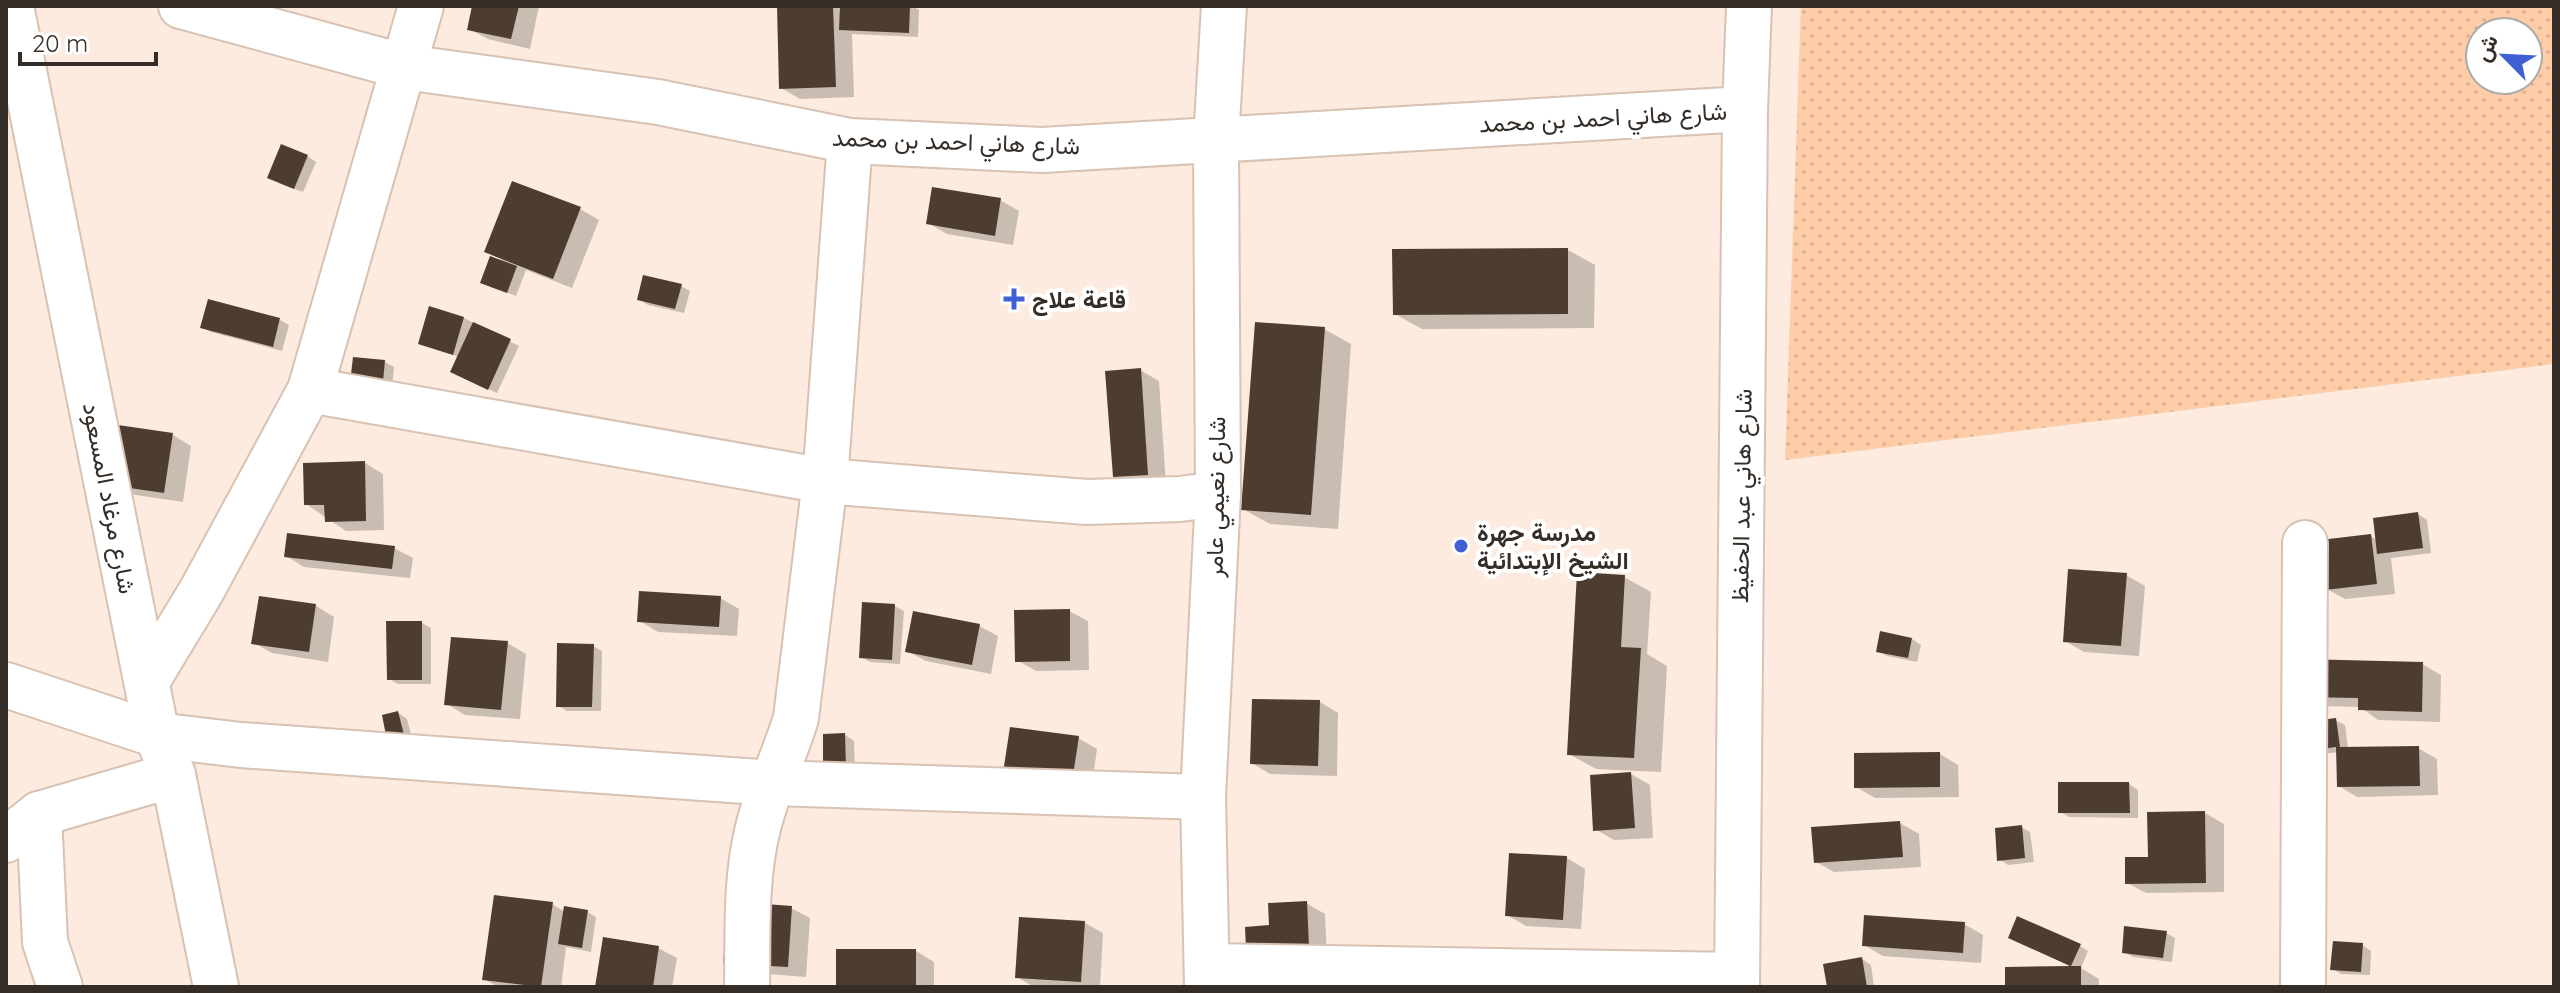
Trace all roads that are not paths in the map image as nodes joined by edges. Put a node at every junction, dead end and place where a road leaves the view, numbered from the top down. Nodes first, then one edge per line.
1 (11, 6) edge
2 (181, 6) edge
3 (421, 6) edge
4 (1224, 6) edge
5 (1749, 6) edge
6 (405, 67) junction
7 (1745, 109) junction
8 (1216, 140) junction
9 (850, 141) junction
10 (310, 390) junction
11 (825, 481) junction
12 (1218, 494) junction
13 (2305, 543) dead end
14 (147, 681) junction
15 (6, 685) edge
16 (157, 735) junction
17 (173, 775) junction
18 (773, 783) junction
19 (1203, 797) junction
20 (22, 827) edge
21 (1207, 976) edge
22 (1737, 981) edge
23 (60, 987) edge
24 (216, 987) edge
25 (747, 987) edge
26 (2303, 987) edge

1 - 14 street, شارع مرغاد المسعود
2 - 6 street, شارع هاني احمد بن محمد
3 - 6 street
4 - 8 street, شارع نعيمي عامر
5 - 7 street, شارع هاني عبد الحفيظ
6 - 9 street, شارع هاني احمد بن محمد
6 - 10 street
7 - 8 street, شارع هاني احمد بن محمد
7 - 22 street, شارع هاني عبد الحفيظ
8 - 9 street, شارع هاني احمد بن محمد
8 - 12 street, شارع نعيمي عامر
9 - 11 street
10 - 11 street
10 - 14 street
11 - 12 street
11 - 18 street
12 - 19 street, شارع نعيمي عامر
13 - 26 street
14 - 16 street, شارع مرغاد المسعود
15 - 16 street
16 - 17 street, شارع مرغاد المسعود
16 - 18 street
17 - 20 street
17 - 24 street, شارع مرغاد المسعود
18 - 19 street
18 - 25 street
19 - 21 street, شارع نعيمي عامر
20 - 23 street
21 - 22 street

